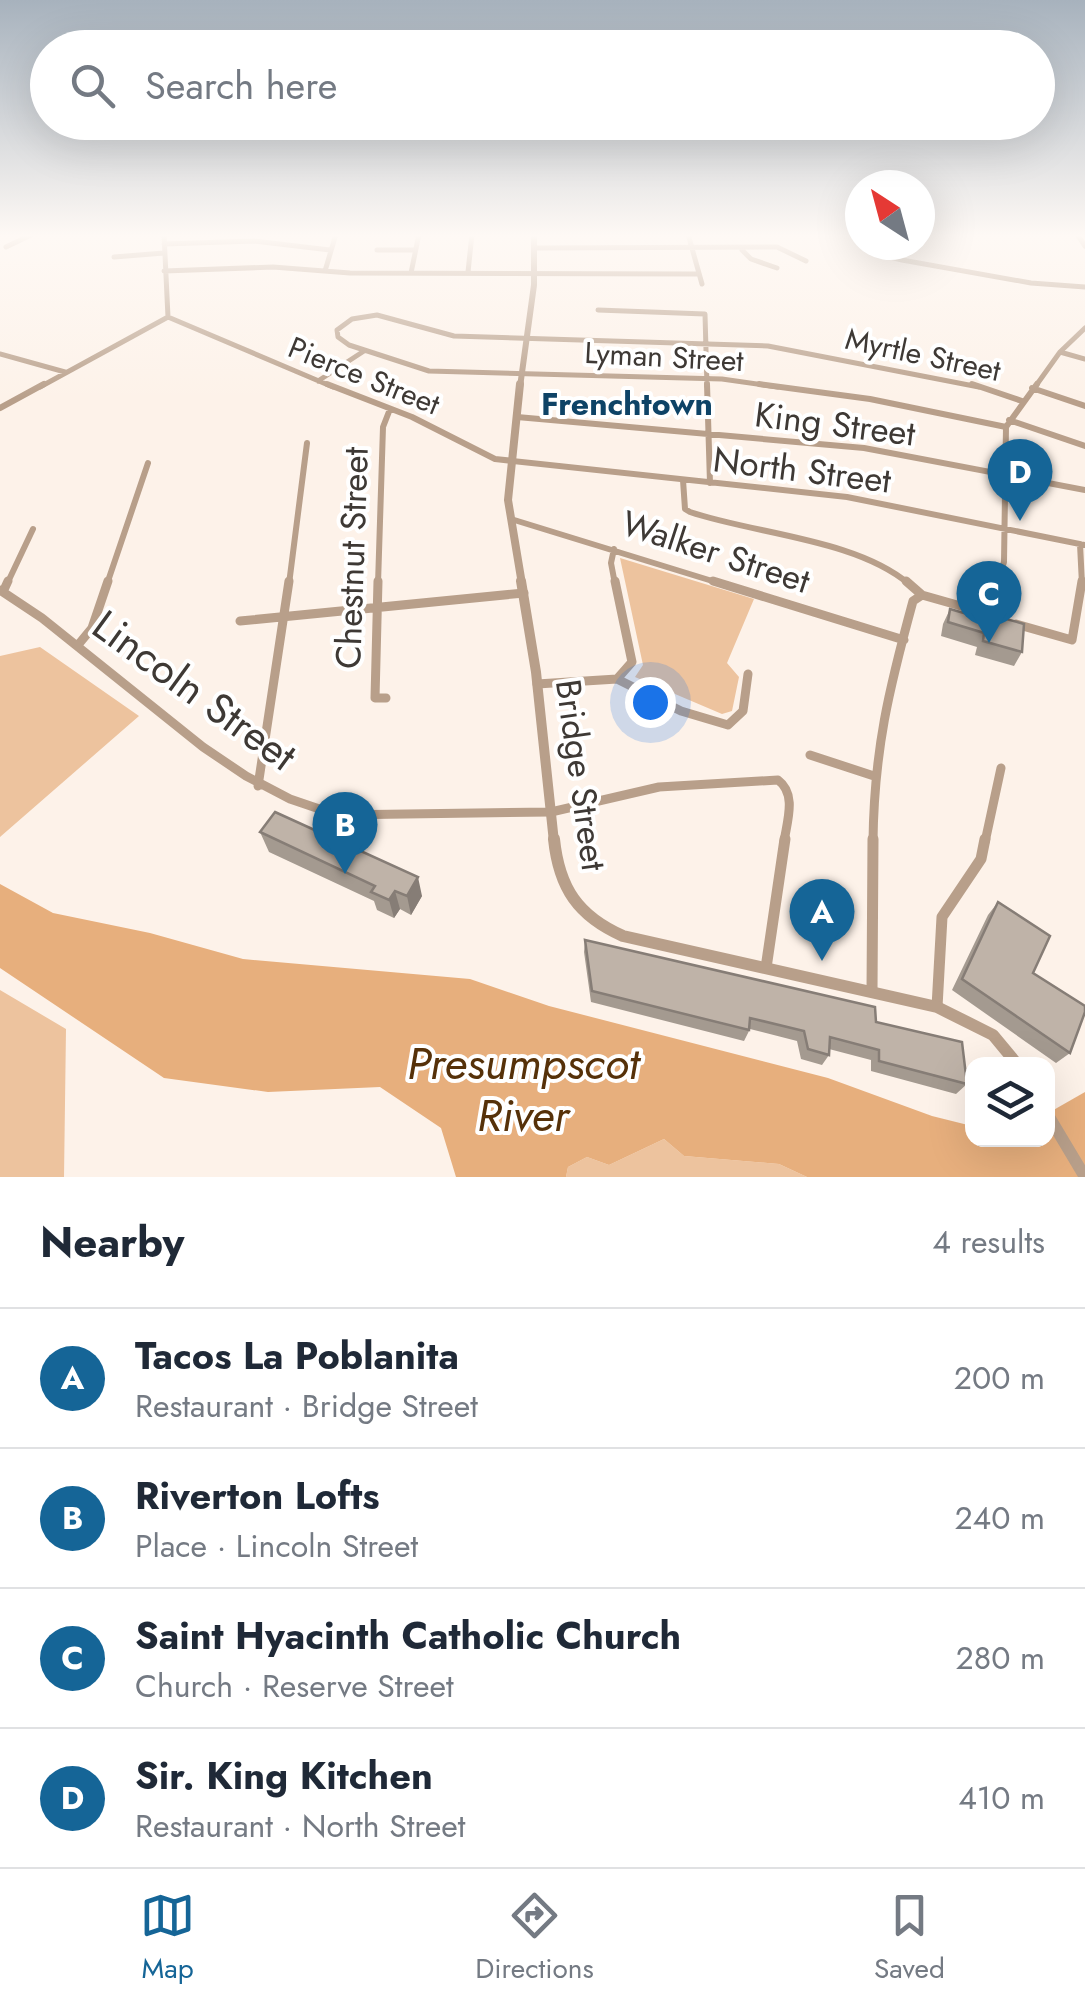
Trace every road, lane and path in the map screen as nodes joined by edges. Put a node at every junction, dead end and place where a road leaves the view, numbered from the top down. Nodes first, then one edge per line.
1 (166, 289) edge
2 (532, 289) edge
3 (598, 310) dead end
4 (168, 317) junction
5 (340, 325) joint
6 (1085, 328) edge
7 (527, 339) junction
8 (707, 343) junction
9 (365, 350) junction
10 (1060, 352) junction
11 (0, 354) edge
12 (1085, 360) edge
13 (65, 372) junction
14 (522, 373) junction
15 (708, 378) junction
16 (318, 380) junction
17 (1032, 388) junction
18 (1022, 401) junction
19 (1085, 406) edge
20 (1, 407) edge
21 (390, 409) junction
22 (517, 417) junction
23 (1007, 424) junction
24 (709, 435) junction
25 (308, 443) dead end
26 (1085, 446) edge
27 (148, 463) dead end
28 (510, 463) junction
29 (1005, 474) junction
30 (684, 480) junction
31 (710, 483) junction
32 (1085, 490) edge
33 (511, 519) junction
34 (1007, 529) junction
35 (34, 530) dead end
36 (1083, 545) edge
37 (614, 549) junction
38 (1, 591) edge
39 (524, 593) junction
40 (922, 594) junction
41 (378, 609) junction
42 (988, 613) junction
43 (285, 617) junction
44 (240, 621) dead end
45 (904, 640) junction
46 (78, 645) junction
47 (748, 674) dead end
48 (616, 679) junction
49 (537, 684) junction
50 (386, 698) dead end
51 (810, 756) dead end
52 (1001, 768) dead end
53 (874, 776) junction
54 (258, 786) junction
55 (551, 812) junction
56 (766, 968) junction
57 (872, 991) junction
58 (937, 1007) junction
59 (1011, 1057) edge
60 (1055, 1127) edge
61 (1084, 1177) edge

1 - 4 street
2 - 7 street, Bridge Street
3 - 8 street
4 - 13 street
4 - 16 street, Pierce Street
5 - 7 street, Myrtle Street
5 - 9 street, Lyman Street
6 - 10 street
7 - 8 street, Myrtle Street
7 - 14 street, Bridge Street
8 - 15 street
8 - 18 street, Myrtle Street
9 - 14 street, Lyman Street
9 - 16 street
10 - 12 street
10 - 17 street
11 - 13 street
13 - 20 street
14 - 15 street, Lyman Street
14 - 22 street, Bridge Street
15 - 23 street, Lyman Street
15 - 24 street
16 - 21 street, Pierce Street
17 - 18 street
17 - 19 street
18 - 23 street
21 - 28 street, Pierce Street
21 - 41 street, Chestnut Street
22 - 24 street, King Street
22 - 28 street, Bridge Street
23 - 26 street, Lyman Street
23 - 29 street
24 - 29 street, King Street
24 - 31 street
25 - 43 street
27 - 46 street
28 - 30 street, North Street
28 - 33 street, Bridge Street
29 - 32 street, King Street
29 - 34 street
30 - 31 street, North Street
30 - 40 street
31 - 34 street, North Street
33 - 37 street, Walker Street
33 - 39 street, Bridge Street
34 - 36 street, North Street
34 - 42 street
35 - 38 street
36 - 42 street
37 - 45 street, Walker Street
37 - 48 street
38 - 46 street, Lincoln Street
39 - 41 street
39 - 49 street, Bridge Street
40 - 42 street
40 - 45 street
41 - 43 street
41 - 50 street, Chestnut Street
43 - 44 street
43 - 54 street
45 - 53 street
46 - 54 street, Lincoln Street
47 - 48 street
48 - 49 street
49 - 55 street, Bridge Street
51 - 53 street
52 - 58 street
53 - 57 street
54 - 55 street, Lincoln Street
55 - 56 street, Bridge Street
55 - 56 street, Lincoln Street
56 - 57 street, Bridge Street
57 - 58 street, Bridge Street
58 - 59 street, Bridge Street
60 - 61 street

